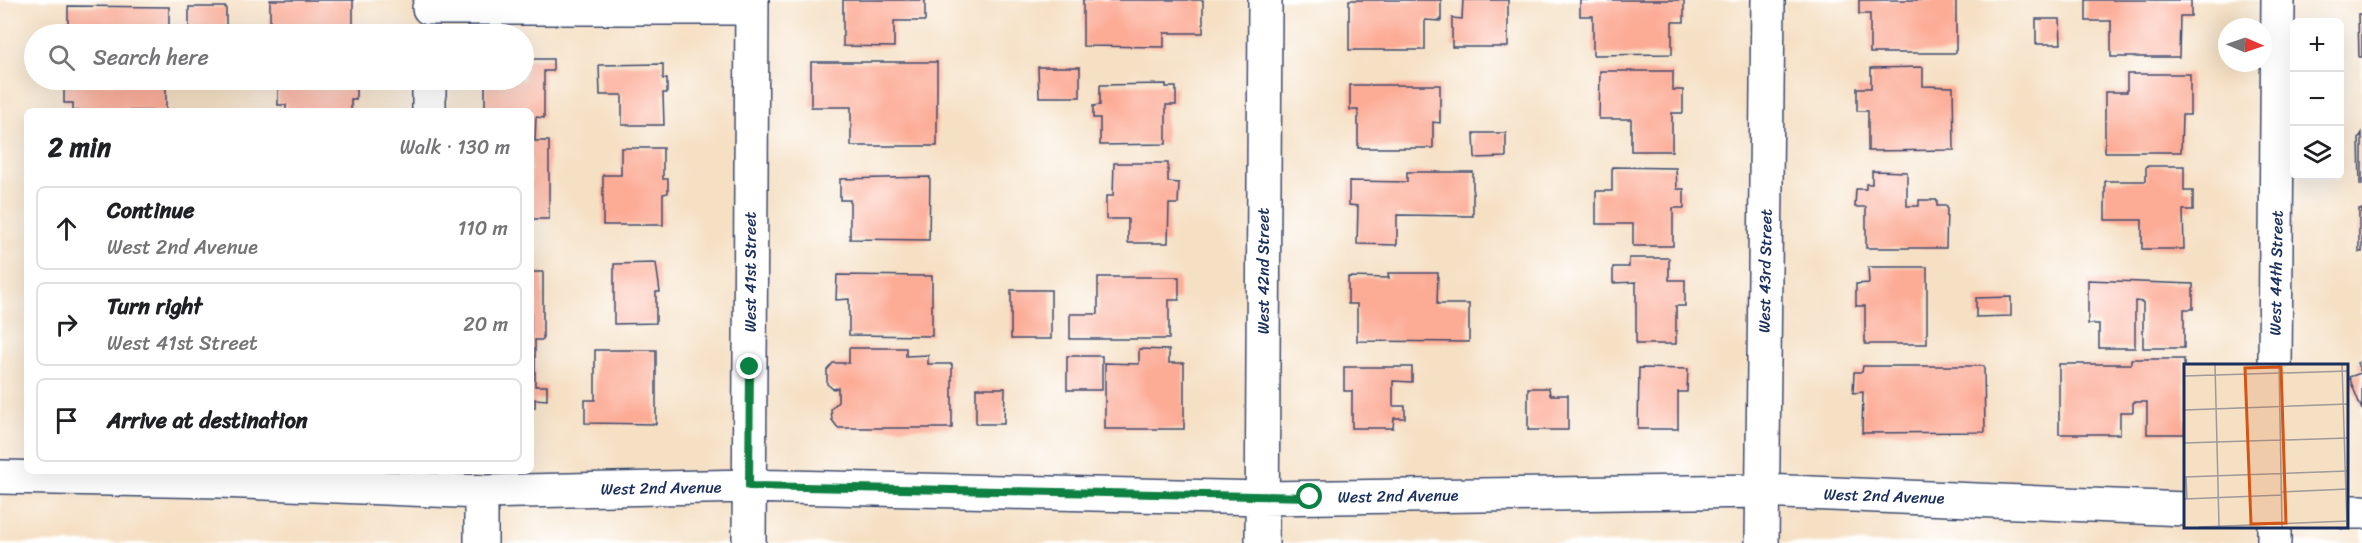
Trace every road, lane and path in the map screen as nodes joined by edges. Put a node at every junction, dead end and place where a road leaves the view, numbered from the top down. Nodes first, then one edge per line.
1 (1265, 0) edge
2 (1767, 0) edge
3 (2278, 0) edge
4 (752, 4) edge
5 (429, 14) edge
6 (429, 90) edge
7 (429, 108) edge
8 (2275, 364) edge
9 (0, 477) edge
10 (427, 480) edge
11 (749, 486) junction
12 (1762, 491) junction
13 (481, 492) junction
14 (1262, 498) junction
15 (2184, 509) edge
16 (481, 543) edge
17 (749, 543) edge
18 (1262, 543) edge
19 (1762, 543) edge

1 - 14 street, West 42nd Street
2 - 12 street, West 43rd Street
3 - 8 street, West 44th Street
4 - 5 street
4 - 11 street, West 41st Street
6 - 7 street
9 - 10 street, West 2nd Avenue
10 - 13 street, West 2nd Avenue
11 - 13 street, West 2nd Avenue
11 - 14 street, West 2nd Avenue
11 - 17 street, West 41st Street
12 - 14 street, West 2nd Avenue
12 - 15 street, West 2nd Avenue
12 - 19 street, West 43rd Street
13 - 16 street
14 - 18 street, West 42nd Street

